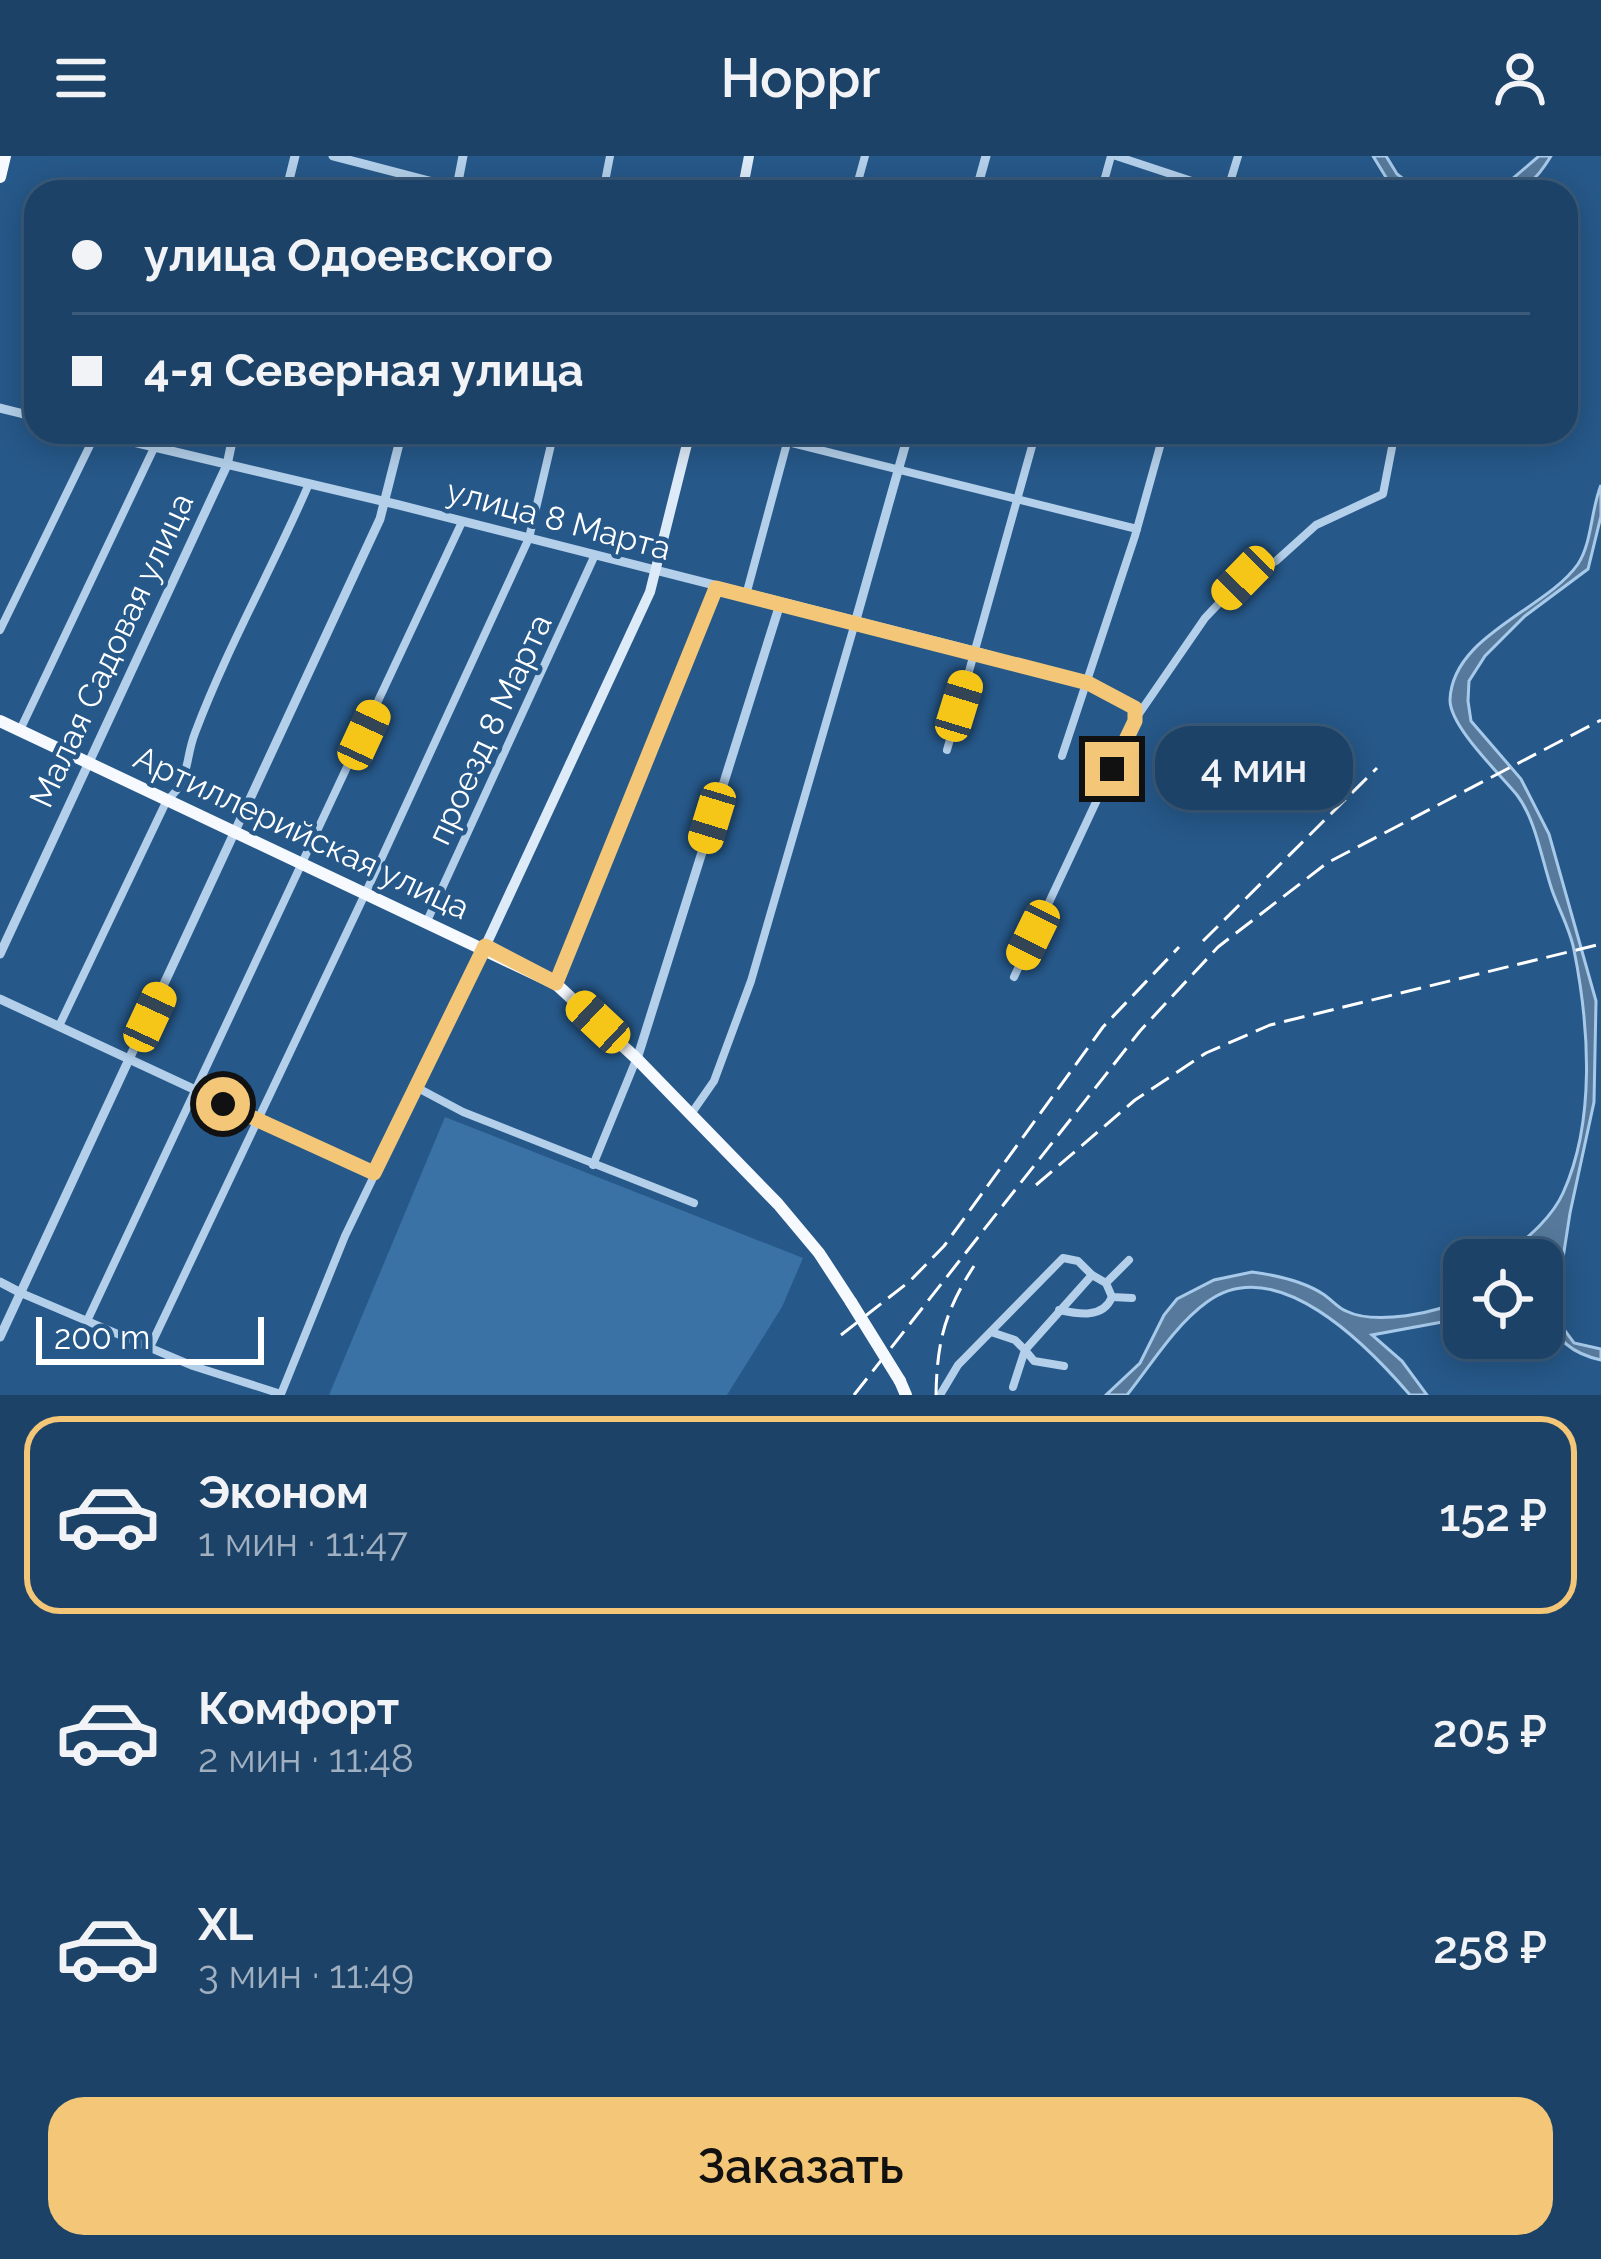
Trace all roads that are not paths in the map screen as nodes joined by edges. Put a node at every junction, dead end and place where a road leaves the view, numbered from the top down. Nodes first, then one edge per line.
1 (5, 156) edge
2 (333, 156) edge
3 (1113, 156) edge
4 (0, 177) edge
5 (420, 180) edge
6 (1188, 180) edge
7 (89, 444) edge
8 (138, 444) edge
9 (231, 444) edge
10 (399, 444) edge
11 (551, 444) edge
12 (687, 444) edge
13 (787, 444) edge
14 (812, 444) edge
15 (906, 444) edge
16 (1033, 444) edge
17 (1161, 444) edge
18 (1393, 444) edge
19 (154, 448) junction
20 (226, 465) junction
21 (898, 470) junction
22 (308, 486) junction
23 (1019, 496) junction
24 (387, 503) junction
25 (462, 522) junction
26 (1137, 529) junction
27 (529, 538) junction
28 (594, 556) junction
29 (656, 573) junction
30 (716, 588) junction
31 (746, 596) junction
32 (779, 604) junction
33 (855, 623) junction
34 (0, 630) edge
35 (975, 651) junction
36 (1088, 683) junction
37 (1141, 707) junction
38 (0, 721) edge
39 (1135, 721) joint
40 (20, 730) junction
41 (947, 750) dead end
42 (1062, 756) dead end
43 (91, 762) junction
44 (167, 800) junction
45 (236, 832) junction
46 (304, 864) junction
47 (366, 892) junction
48 (427, 921) junction
49 (485, 946) junction
50 (0, 954) edge
51 (1013, 977) dead end
52 (556, 983) junction
53 (0, 999) edge
54 (59, 1026) junction
55 (637, 1059) junction
56 (130, 1060) junction
57 (416, 1087) junction
58 (194, 1090) junction
59 (690, 1115) junction
60 (256, 1120) junction
61 (593, 1165) junction
62 (374, 1173) junction
63 (694, 1203) dead end
64 (1129, 1260) dead end
65 (1092, 1274) junction
66 (0, 1282) edge
67 (1106, 1282) junction
68 (21, 1293) junction
69 (1112, 1297) junction
70 (1132, 1298) dead end
71 (1058, 1310) junction
72 (87, 1321) junction
73 (991, 1332) junction
74 (0, 1337) edge
75 (150, 1347) junction
76 (1025, 1350) junction
77 (1064, 1366) dead end
78 (1013, 1387) dead end
79 (903, 1388) edge
80 (940, 1395) edge

1 - 4 main road
2 - 5 street
3 - 6 street
7 - 34 street
8 - 19 street, улица 8 Марта
9 - 20 street, Малая Садовая улица
10 - 24 street
11 - 27 street
12 - 29 main road
13 - 31 street
14 - 21 street
15 - 21 street
16 - 23 street
17 - 26 street
18 - 37 street
19 - 20 street, улица 8 Марта
19 - 40 street
20 - 22 street, улица 8 Марта
20 - 43 street, Малая Садовая улица
21 - 23 street
21 - 33 street
22 - 24 street, улица 8 Марта
22 - 44 street
23 - 26 street
23 - 35 street
24 - 25 street, улица 8 Марта
24 - 45 street
25 - 27 street, улица 8 Марта
25 - 46 street
26 - 36 street
27 - 28 street, улица 8 Марта
27 - 47 street
28 - 29 street, улица 8 Марта
28 - 48 street, проезд 8 Марта
29 - 30 street, улица 8 Марта
29 - 49 main road
30 - 31 street, улица 8 Марта
30 - 52 street
31 - 32 street, улица 8 Марта
32 - 33 street, улица 8 Марта
32 - 55 street
33 - 35 street, улица 8 Марта
33 - 59 street
35 - 36 street, улица 8 Марта
35 - 41 street
36 - 37 street, улица 8 Марта
36 - 42 street
37 - 39 street
38 - 40 main road, Артиллерийская улица
39 - 51 street
40 - 43 main road, Артиллерийская улица
43 - 44 main road, Артиллерийская улица
43 - 50 street, Малая Садовая улица
44 - 45 main road, Артиллерийская улица
44 - 54 street
45 - 46 main road, Артиллерийская улица
45 - 56 street
46 - 47 main road, Артиллерийская улица
46 - 58 street
47 - 48 main road, Артиллерийская улица
47 - 60 street
48 - 49 main road, Артиллерийская улица
49 - 52 main road, Артиллерийская улица
49 - 57 street
52 - 55 main road, Артиллерийская улица
53 - 54 street
54 - 56 street
55 - 59 main road, Артиллерийская улица
55 - 61 street
56 - 58 street
56 - 68 street
57 - 61 street
57 - 62 street
58 - 60 street
58 - 72 street
59 - 79 main road, Артиллерийская улица, bridge
60 - 62 street
60 - 75 street
61 - 63 street
62 - 75 street
64 - 67 street
65 - 67 street
65 - 71 street
65 - 73 street
66 - 68 street
67 - 69 street
68 - 72 street
68 - 74 street
69 - 70 street
69 - 71 street
71 - 76 street
72 - 75 street
73 - 76 street
73 - 80 street
76 - 77 street
76 - 78 street

